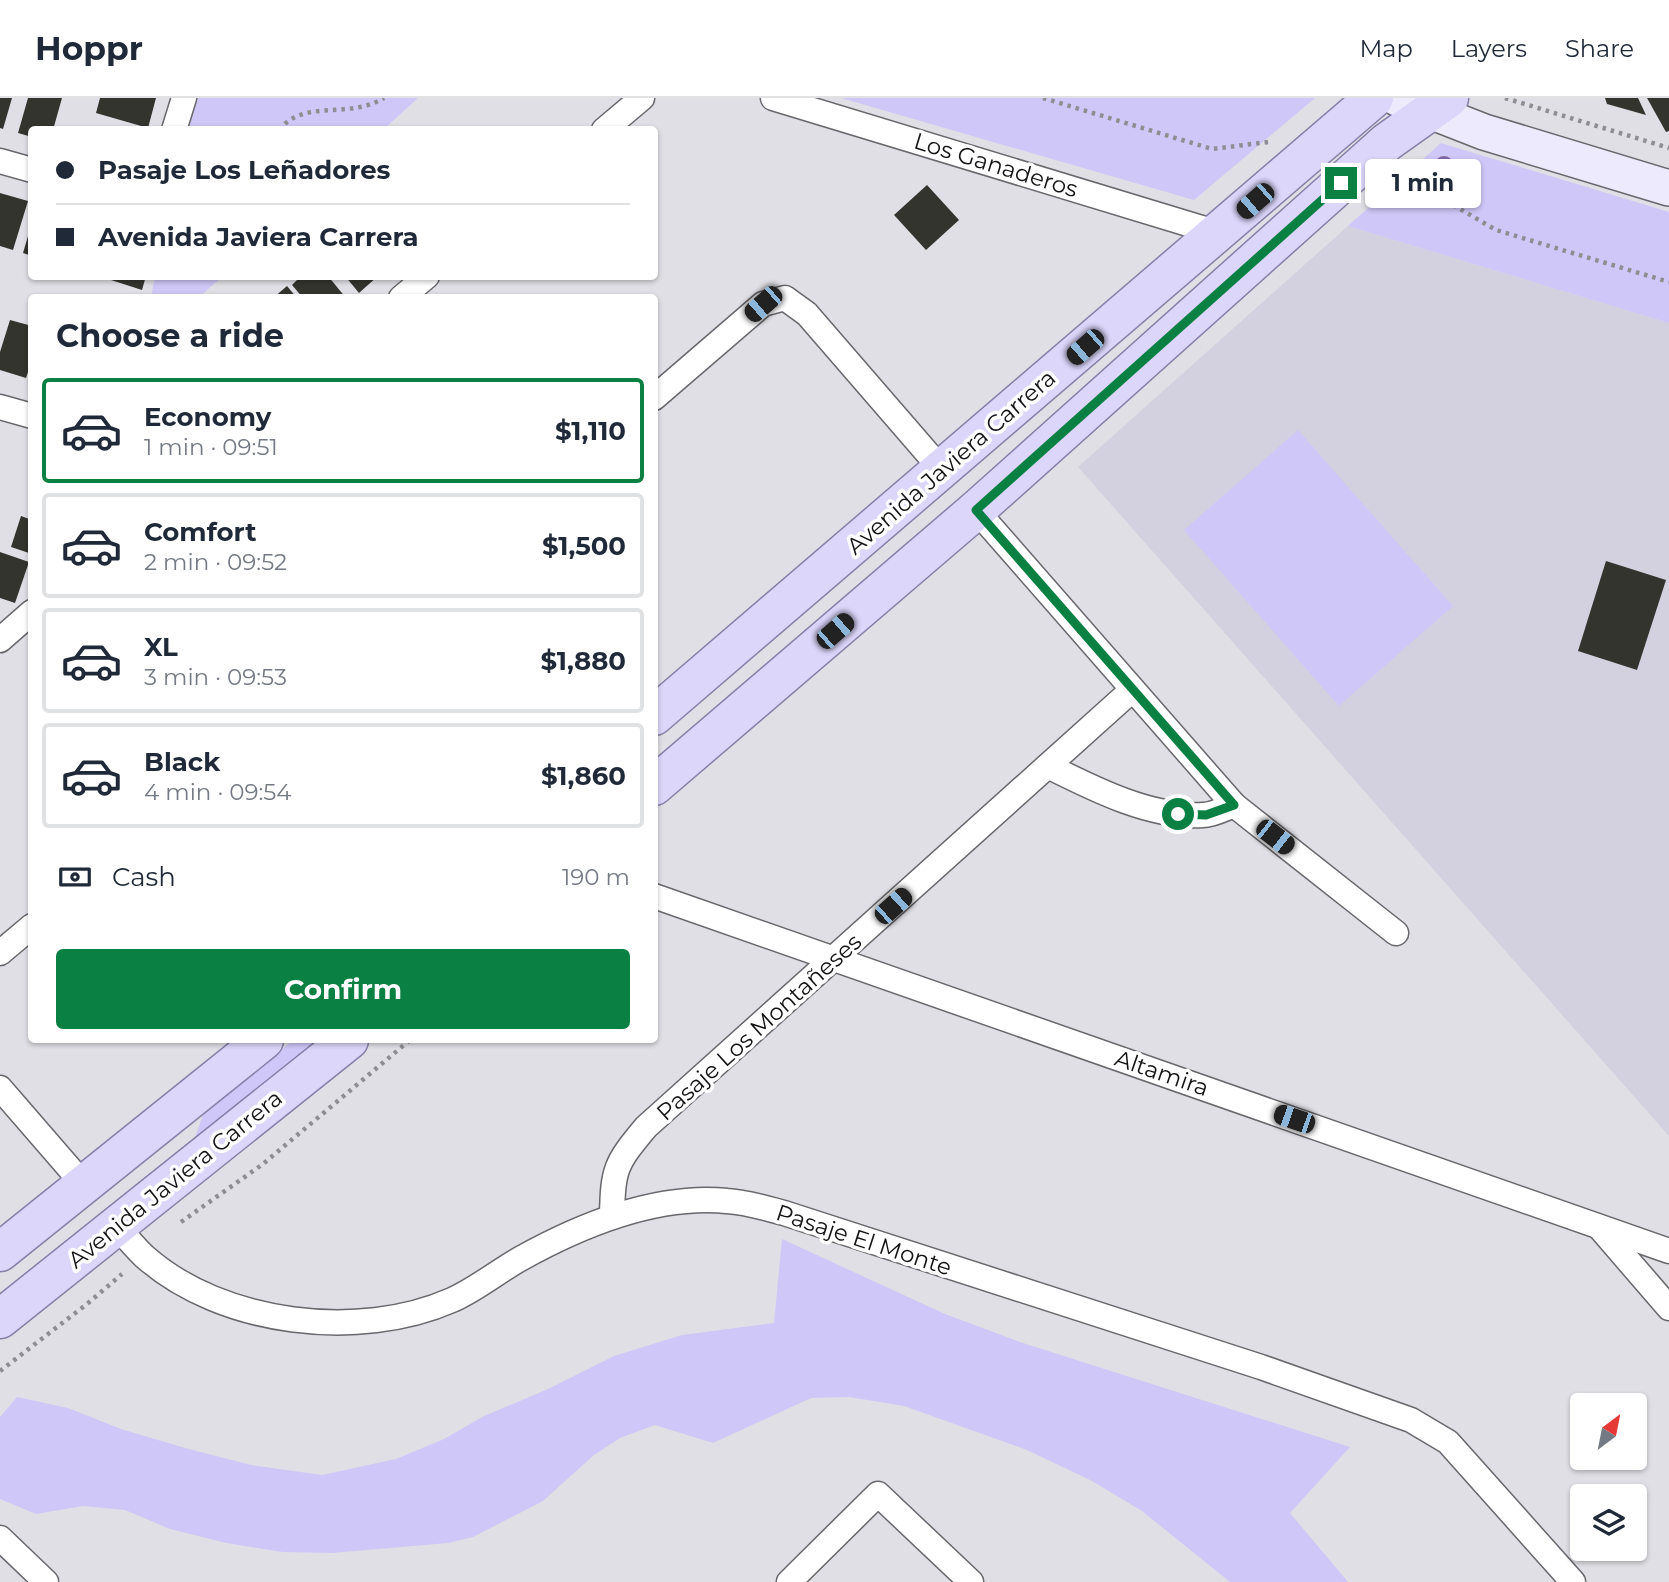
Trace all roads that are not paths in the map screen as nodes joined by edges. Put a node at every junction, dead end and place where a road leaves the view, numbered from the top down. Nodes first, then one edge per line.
1 (184, 98) edge
2 (642, 98) edge
3 (773, 98) edge
4 (1374, 98) edge
5 (1425, 102) edge
6 (175, 126) edge
7 (609, 126) edge
8 (0, 161) edge
9 (28, 169) edge
10 (1669, 188) edge
11 (1218, 233) junction
12 (422, 280) edge
13 (406, 294) edge
14 (1206, 304) junction
15 (658, 395) edge
16 (0, 407) edge
17 (28, 415) edge
18 (942, 470) junction
19 (976, 510) junction
20 (28, 616) edge
21 (0, 640) edge
22 (1132, 690) junction
23 (658, 713) edge
24 (1048, 766) junction
25 (658, 783) edge
26 (1234, 805) junction
27 (658, 897) edge
28 (28, 929) edge
29 (1396, 933) dead end
30 (0, 953) edge
31 (835, 959) junction
32 (260, 1043) edge
33 (345, 1043) edge
34 (0, 1088) edge
35 (123, 1153) junction
36 (84, 1185) junction
37 (612, 1216) junction
38 (1597, 1224) junction
39 (116, 1226) junction
40 (1669, 1251) edge
41 (0, 1252) edge
42 (1669, 1308) edge
43 (0, 1319) edge
44 (0, 1538) edge
45 (46, 1582) edge
46 (789, 1582) edge
47 (971, 1582) edge
48 (1573, 1582) edge

1 - 6 street
2 - 7 street
3 - 11 street, Los Ganaderos
4 - 11 main road, Avenida Javiera Carrera
5 - 10 street
5 - 14 main road
8 - 9 street
11 - 14 main road
11 - 18 main road, Avenida Javiera Carrera
12 - 13 street
14 - 19 main road
15 - 18 street
16 - 17 street
18 - 23 main road, Avenida Javiera Carrera
19 - 22 street
19 - 25 main road
20 - 21 street
22 - 24 street, Pasaje Los Montañeses
22 - 26 street
24 - 26 street
24 - 31 street, Pasaje Los Montañeses
26 - 29 street
27 - 31 street, Altamira
28 - 30 street
31 - 37 street, Pasaje Los Montañeses
31 - 38 street, Altamira
32 - 35 main road
33 - 39 main road, Avenida Javiera Carrera
34 - 36 street
35 - 36 main road
35 - 39 main road
36 - 41 main road
37 - 39 street, Pasaje El Monte
37 - 48 street, Pasaje El Monte
38 - 40 street, Altamira
38 - 42 street
39 - 43 main road, Avenida Javiera Carrera
44 - 45 street
46 - 47 street

